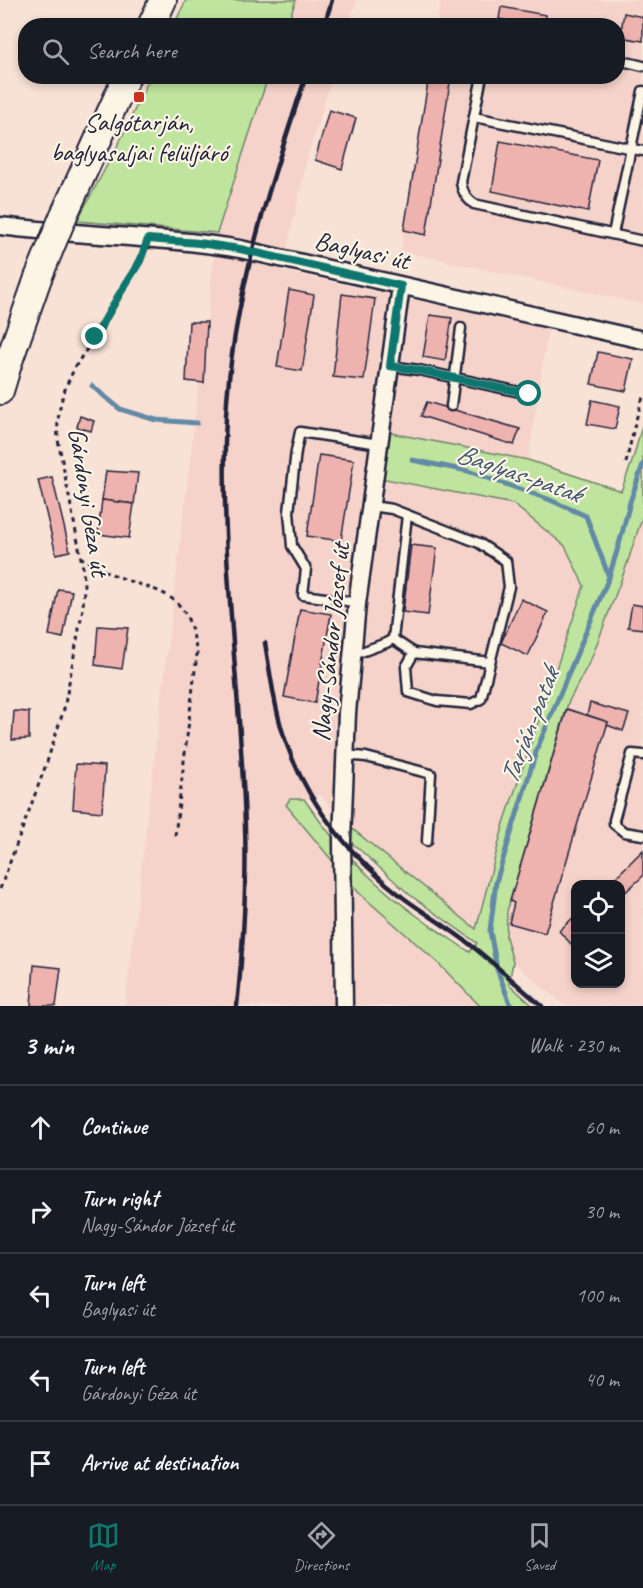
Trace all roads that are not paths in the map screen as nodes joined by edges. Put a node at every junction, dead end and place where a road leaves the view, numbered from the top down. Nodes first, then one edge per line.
1 (163, 0) edge
2 (155, 18) edge
3 (625, 62) edge
4 (643, 66) edge
5 (124, 84) edge
6 (480, 84) edge
7 (643, 91) edge
8 (474, 117) junction
9 (631, 149) junction
10 (643, 151) edge
11 (64, 225) junction
12 (0, 226) edge
13 (613, 234) junction
14 (643, 241) edge
15 (401, 286) junction
16 (461, 328) dead end
17 (643, 340) edge
18 (390, 366) junction
19 (454, 377) junction
20 (0, 391) edge
21 (529, 394) dead end
22 (451, 406) dead end
23 (379, 444) junction
24 (371, 506) junction
25 (407, 515) junction
26 (357, 604) junction
27 (393, 639) junction
28 (414, 653) junction
29 (352, 656) junction
30 (490, 662) junction
31 (345, 755) junction
32 (643, 755) edge
33 (643, 835) edge
34 (427, 841) dead end
35 (344, 1006) edge

1 - 2 main road
3 - 4 lane
5 - 11 main road
6 - 8 lane
7 - 9 lane
8 - 9 lane
8 - 13 lane
9 - 10 lane
9 - 13 lane
11 - 12 street, Baglyasi út
11 - 15 street, Baglyasi út
11 - 20 main road, bridge
13 - 14 lane
15 - 17 street, Baglyasi út
15 - 18 street, Nagy-Sándor József út
16 - 19 lane
18 - 19 lane
18 - 23 street, Nagy-Sándor József út
19 - 21 lane
19 - 22 lane
23 - 24 street, Nagy-Sándor József út
23 - 26 lane
24 - 25 lane
24 - 26 street, Nagy-Sándor József út
25 - 27 lane
25 - 30 lane
26 - 29 street, Nagy-Sándor József út
27 - 28 lane
27 - 29 lane
28 - 30 lane
28 - 30 lane
29 - 31 street, Nagy-Sándor József út
31 - 34 lane
31 - 35 street, Nagy-Sándor József út
32 - 33 lane

